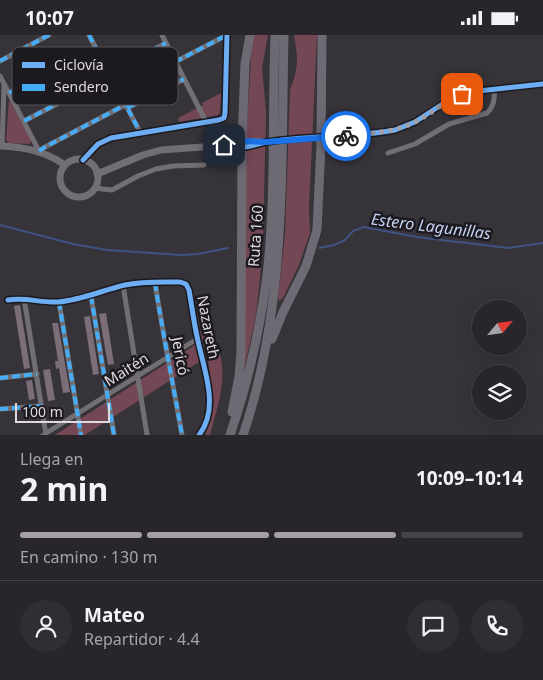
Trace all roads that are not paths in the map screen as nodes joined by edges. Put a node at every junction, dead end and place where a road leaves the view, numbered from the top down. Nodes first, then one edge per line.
1 (49, 35) edge
2 (162, 35) edge
3 (227, 35) edge
4 (250, 35) edge
5 (275, 35) edge
6 (284, 35) edge
7 (322, 35) edge
8 (166, 43) junction
9 (26, 47) edge
10 (159, 47) edge
11 (168, 47) edge
12 (12, 55) edge
13 (178, 60) edge
14 (0, 61) edge
15 (178, 68) edge
16 (1, 78) edge
17 (184, 79) junction
18 (178, 82) edge
19 (543, 84) edge
20 (494, 89) junction
21 (12, 91) edge
22 (9, 93) junction
23 (12, 99) edge
24 (15, 105) edge
25 (53, 105) edge
26 (126, 106) joint
27 (24, 121) junction
28 (206, 122) junction
29 (140, 132) junction
30 (321, 138) junction
31 (242, 144) junction
32 (1, 146) edge
33 (39, 151) junction
34 (388, 153) dead end
35 (83, 160) junction
36 (66, 165) junction
37 (204, 165) dead end
38 (97, 174) junction
39 (94, 188) junction
40 (156, 283) junction
41 (123, 285) junction
42 (91, 296) junction
43 (24, 298) junction
44 (8, 300) dead end
45 (59, 302) junction
46 (197, 339) junction
47 (168, 358) junction
48 (261, 370) junction
49 (37, 374) junction
50 (138, 376) junction
51 (0, 378) edge
52 (107, 395) junction
53 (42, 406) junction
54 (0, 409) edge
55 (78, 413) junction
56 (45, 434) edge
57 (82, 435) edge
58 (114, 435) edge
59 (148, 435) edge
60 (182, 435) edge
61 (198, 435) edge
62 (228, 435) edge
63 (242, 435) edge

1 - 9 street
2 - 8 street
3 - 13 street
3 - 28 street
4 - 31 highway
5 - 62 highway, Ruta 160
6 - 48 highway, Ruta 160
7 - 30 highway
8 - 10 street
8 - 11 street
12 - 14 street
15 - 17 street
16 - 22 street
16 - 32 street
17 - 18 street
17 - 28 street
19 - 20 street
20 - 30 street
20 - 34 street
21 - 22 street
22 - 23 street
24 - 27 street
25 - 27 street
26 - 29 street
26 - 33 street
27 - 33 street
28 - 29 street
29 - 35 street
30 - 31 street
30 - 48 highway
31 - 38 street
31 - 62 highway
32 - 33 street
33 - 36 street
35 - 36 street
35 - 38 street
36 - 39 street
37 - 39 street
38 - 39 street
40 - 41 street, Nazareth
40 - 46 street, Nazareth
40 - 47 street, Jericó
41 - 42 street, Nazareth
41 - 50 street
42 - 45 street, Nazareth
42 - 52 street
43 - 44 street, Nazareth
43 - 45 street, Nazareth
43 - 49 street
45 - 55 street
46 - 47 street, Maitén
46 - 61 street, Nazareth
47 - 50 street, Maitén
47 - 60 street, Jericó
48 - 63 highway, Ruta 160
49 - 51 street
49 - 53 street
50 - 52 street, Maitén
50 - 59 street
52 - 55 street, Maitén
52 - 58 street
53 - 54 street
53 - 56 street
55 - 56 street, Maitén
55 - 57 street

